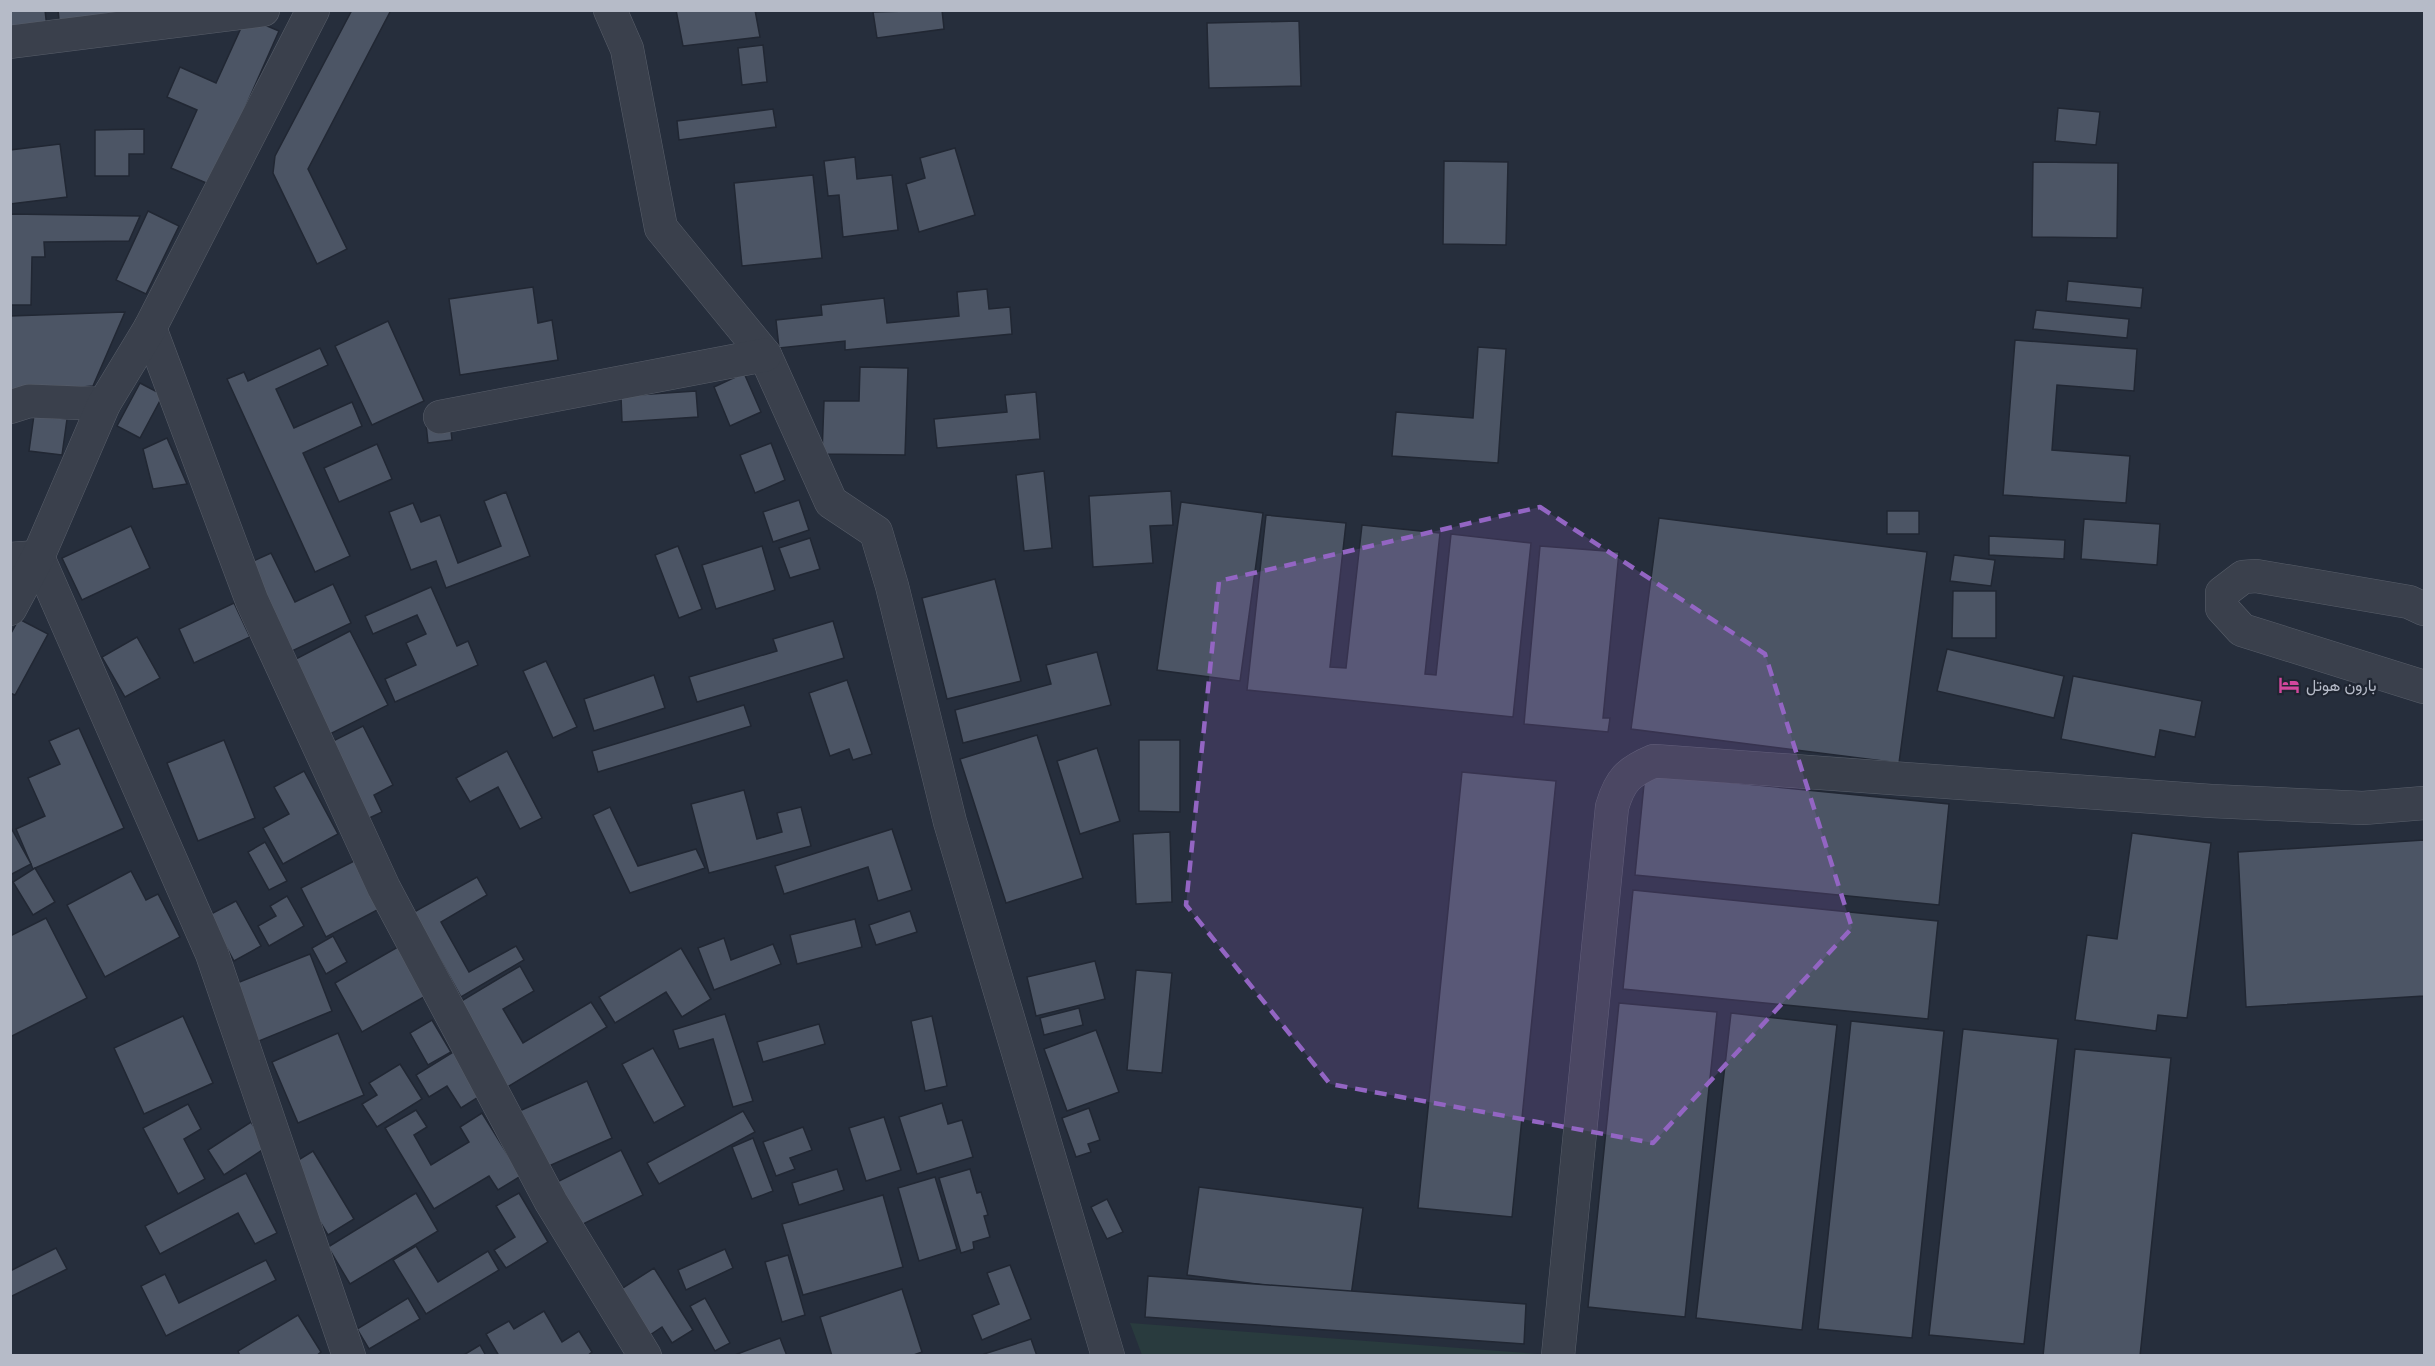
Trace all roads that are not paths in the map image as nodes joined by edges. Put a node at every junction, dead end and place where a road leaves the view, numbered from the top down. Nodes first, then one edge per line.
1 (263, 10) edge
2 (313, 10) edge
3 (610, 10) edge
4 (10, 42) edge
5 (150, 328) junction
6 (765, 355) junction
7 (104, 404) junction
8 (10, 407) edge
9 (440, 417) dead end
10 (24, 558) edge
11 (10, 609) edge
12 (2424, 609) edge
13 (2424, 687) edge
14 (2424, 803) edge
15 (349, 1356) edge
16 (645, 1356) edge
17 (1108, 1356) edge
18 (1558, 1356) edge

1 - 4 street
2 - 5 street
3 - 6 street
5 - 7 street
5 - 16 street
6 - 9 street
6 - 17 street
7 - 8 street
7 - 10 street
10 - 11 street
10 - 15 street
12 - 13 street
14 - 18 street

